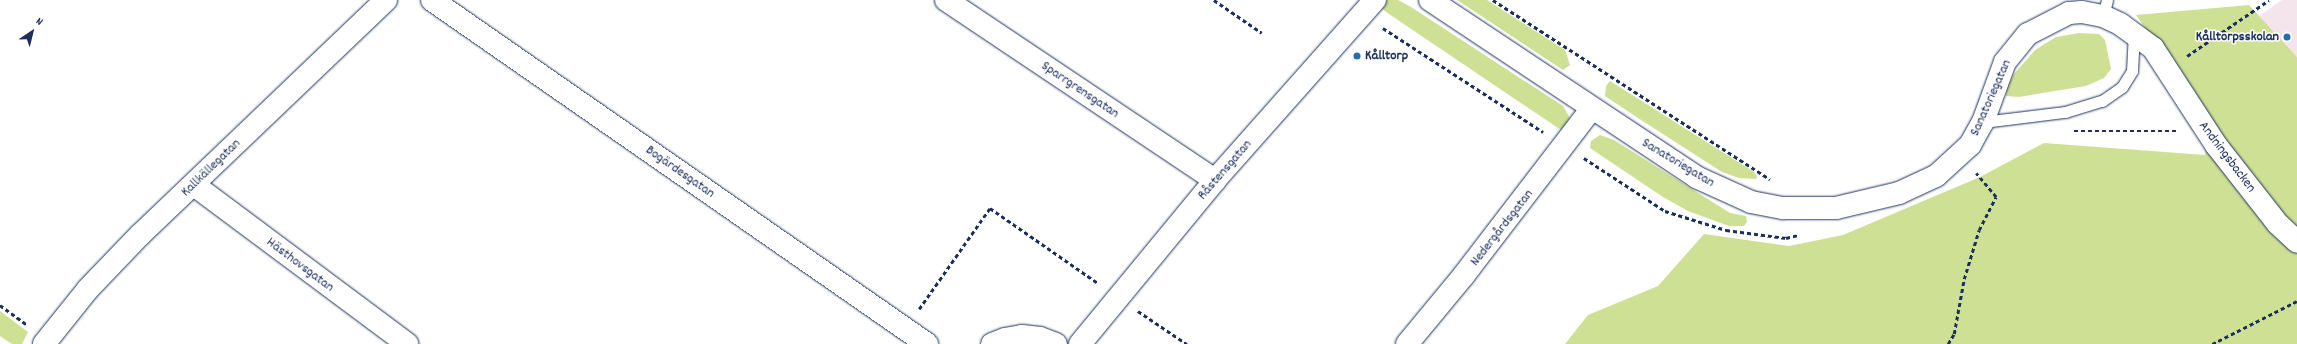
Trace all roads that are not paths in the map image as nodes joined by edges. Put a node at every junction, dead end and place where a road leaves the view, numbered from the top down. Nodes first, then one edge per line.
1 (386, 0) edge
2 (432, 0) edge
3 (946, 0) edge
4 (1430, 0) edge
5 (1369, 7) edge
6 (2105, 8) edge
7 (2134, 33) junction
8 (2166, 66) joint
9 (1592, 108) junction
10 (1983, 122) junction
11 (1215, 180) junction
12 (194, 185) junction
13 (2297, 242) edge
14 (44, 344) edge
15 (407, 344) edge
16 (927, 344) edge
17 (992, 344) edge
18 (1056, 344) edge
19 (1080, 344) edge
20 (1407, 344) edge

1 - 12 street, Kallkällegatan
2 - 16 street, Bogärdesgatan
3 - 11 street, Sparrgrensgatan
4 - 9 street, Sanatoriegatan
5 - 11 street, Råstensgatan
6 - 7 street, Sanatoriegatan
6 - 10 street, Sanatoriegatan
7 - 8 street, Sanatoriegatan
7 - 10 lane
8 - 13 street, Andningsbacken
9 - 10 street, Sanatoriegatan
9 - 20 street, Nedergårdsgatan
11 - 19 street, Råstensgatan
12 - 14 street, Kallkällegatan
12 - 15 street, Hästhovsgatan
17 - 18 street

